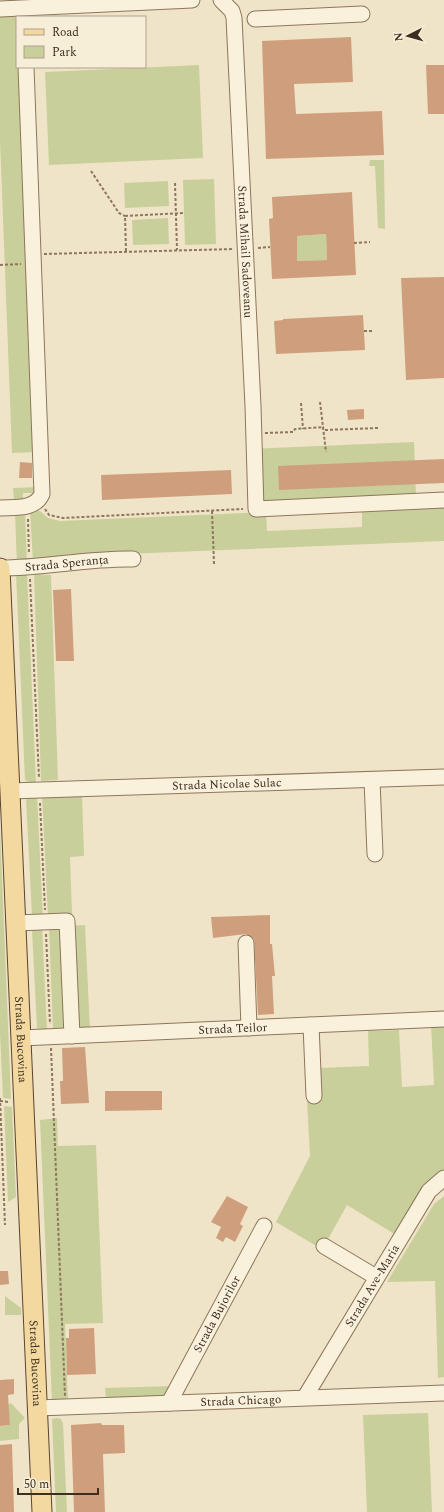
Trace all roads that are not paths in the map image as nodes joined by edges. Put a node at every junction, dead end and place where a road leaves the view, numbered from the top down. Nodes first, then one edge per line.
1 (192, 0) edge
2 (221, 0) edge
3 (0, 9) edge
4 (24, 13) edge
5 (362, 14) dead end
6 (255, 19) dead end
7 (26, 68) edge
8 (444, 500) edge
9 (0, 508) edge
10 (133, 559) dead end
11 (0, 568) edge
12 (444, 777) edge
13 (372, 780) junction
14 (10, 791) junction
15 (375, 854) dead end
16 (16, 923) junction
17 (246, 943) dead end
18 (444, 1018) edge
19 (311, 1025) junction
20 (249, 1028) junction
21 (72, 1036) junction
22 (21, 1038) junction
23 (314, 1096) dead end
24 (444, 1178) edge
25 (264, 1226) dead end
26 (324, 1246) dead end
27 (376, 1277) junction
28 (319, 1374) junction
29 (444, 1393) edge
30 (332, 1397) junction
31 (305, 1398) junction
32 (169, 1403) junction
33 (38, 1408) junction
34 (42, 1512) edge

1 - 4 street
2 - 8 street, Strada Mihail Sadoveanu
3 - 4 street
5 - 6 street
7 - 9 street
10 - 11 street, Strada Speranța
11 - 14 main road, Strada Bucovina
12 - 13 street, Strada Nicolae Sulac
13 - 14 street, Strada Nicolae Sulac
13 - 15 street
14 - 16 main road, Strada Bucovina
16 - 21 street
16 - 22 main road, Strada Bucovina
17 - 20 street
18 - 19 street, Strada Teilor
19 - 20 street, Strada Teilor
19 - 23 street
20 - 21 street, Strada Teilor
21 - 22 street, Strada Teilor
22 - 33 main road, Strada Bucovina
24 - 27 street, Strada Ave-Maria
25 - 32 street, Strada Bujorilor
26 - 27 street
27 - 28 street, Strada Ave-Maria
28 - 30 street
28 - 31 street, Strada Ave-Maria
29 - 30 street, Strada Chicago
30 - 31 street, Strada Chicago
31 - 32 street, Strada Chicago
32 - 33 street, Strada Chicago
33 - 34 main road, Strada Bucovina

